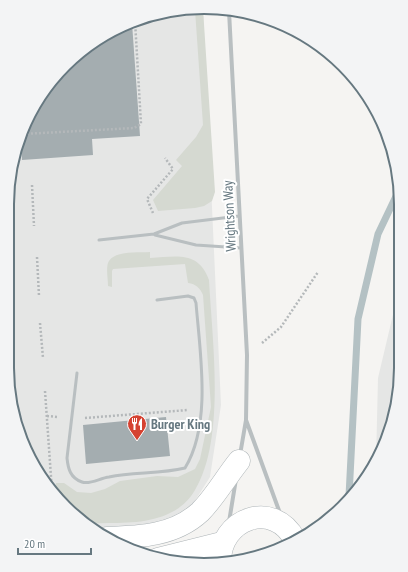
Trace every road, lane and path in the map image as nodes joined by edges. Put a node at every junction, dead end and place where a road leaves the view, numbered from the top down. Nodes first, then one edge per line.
1 (229, 16) edge
2 (135, 27) edge
3 (27, 134) edge
4 (165, 158) dead end
5 (32, 185) dead end
6 (152, 213) dead end
7 (240, 216) junction
8 (34, 226) dead end
9 (154, 234) junction
10 (99, 240) dead end
11 (242, 248) junction
12 (37, 257) dead end
13 (318, 272) dead end
14 (39, 296) dead end
15 (157, 300) dead end
16 (40, 323) dead end
17 (247, 355) junction
18 (43, 358) dead end
19 (77, 373) dead end
20 (45, 391) dead end
21 (188, 410) dead end
22 (47, 416) junction
23 (59, 417) dead end
24 (78, 419) dead end
25 (246, 420) junction
26 (239, 461) junction
27 (51, 482) edge
28 (293, 534) edge
29 (119, 537) edge
30 (223, 547) edge
31 (177, 556) edge

1 - 7 street, Wrightson Way
2 - 3 path
4 - 6 path
5 - 8 path
7 - 9 lane
7 - 11 street, Wrightson Way
9 - 10 lane
9 - 11 lane
11 - 17 street, Wrightson Way
12 - 14 path
13 - 17 path
15 - 19 lane
16 - 18 path
17 - 25 street, Wrightson Way
20 - 22 path
21 - 24 path
22 - 23 path
22 - 27 path
25 - 26 street, Wrightson Way
25 - 28 street, Wrightson Way
26 - 29 main road
26 - 30 street, Wrightson Way
28 - 30 main road
30 - 31 main road

